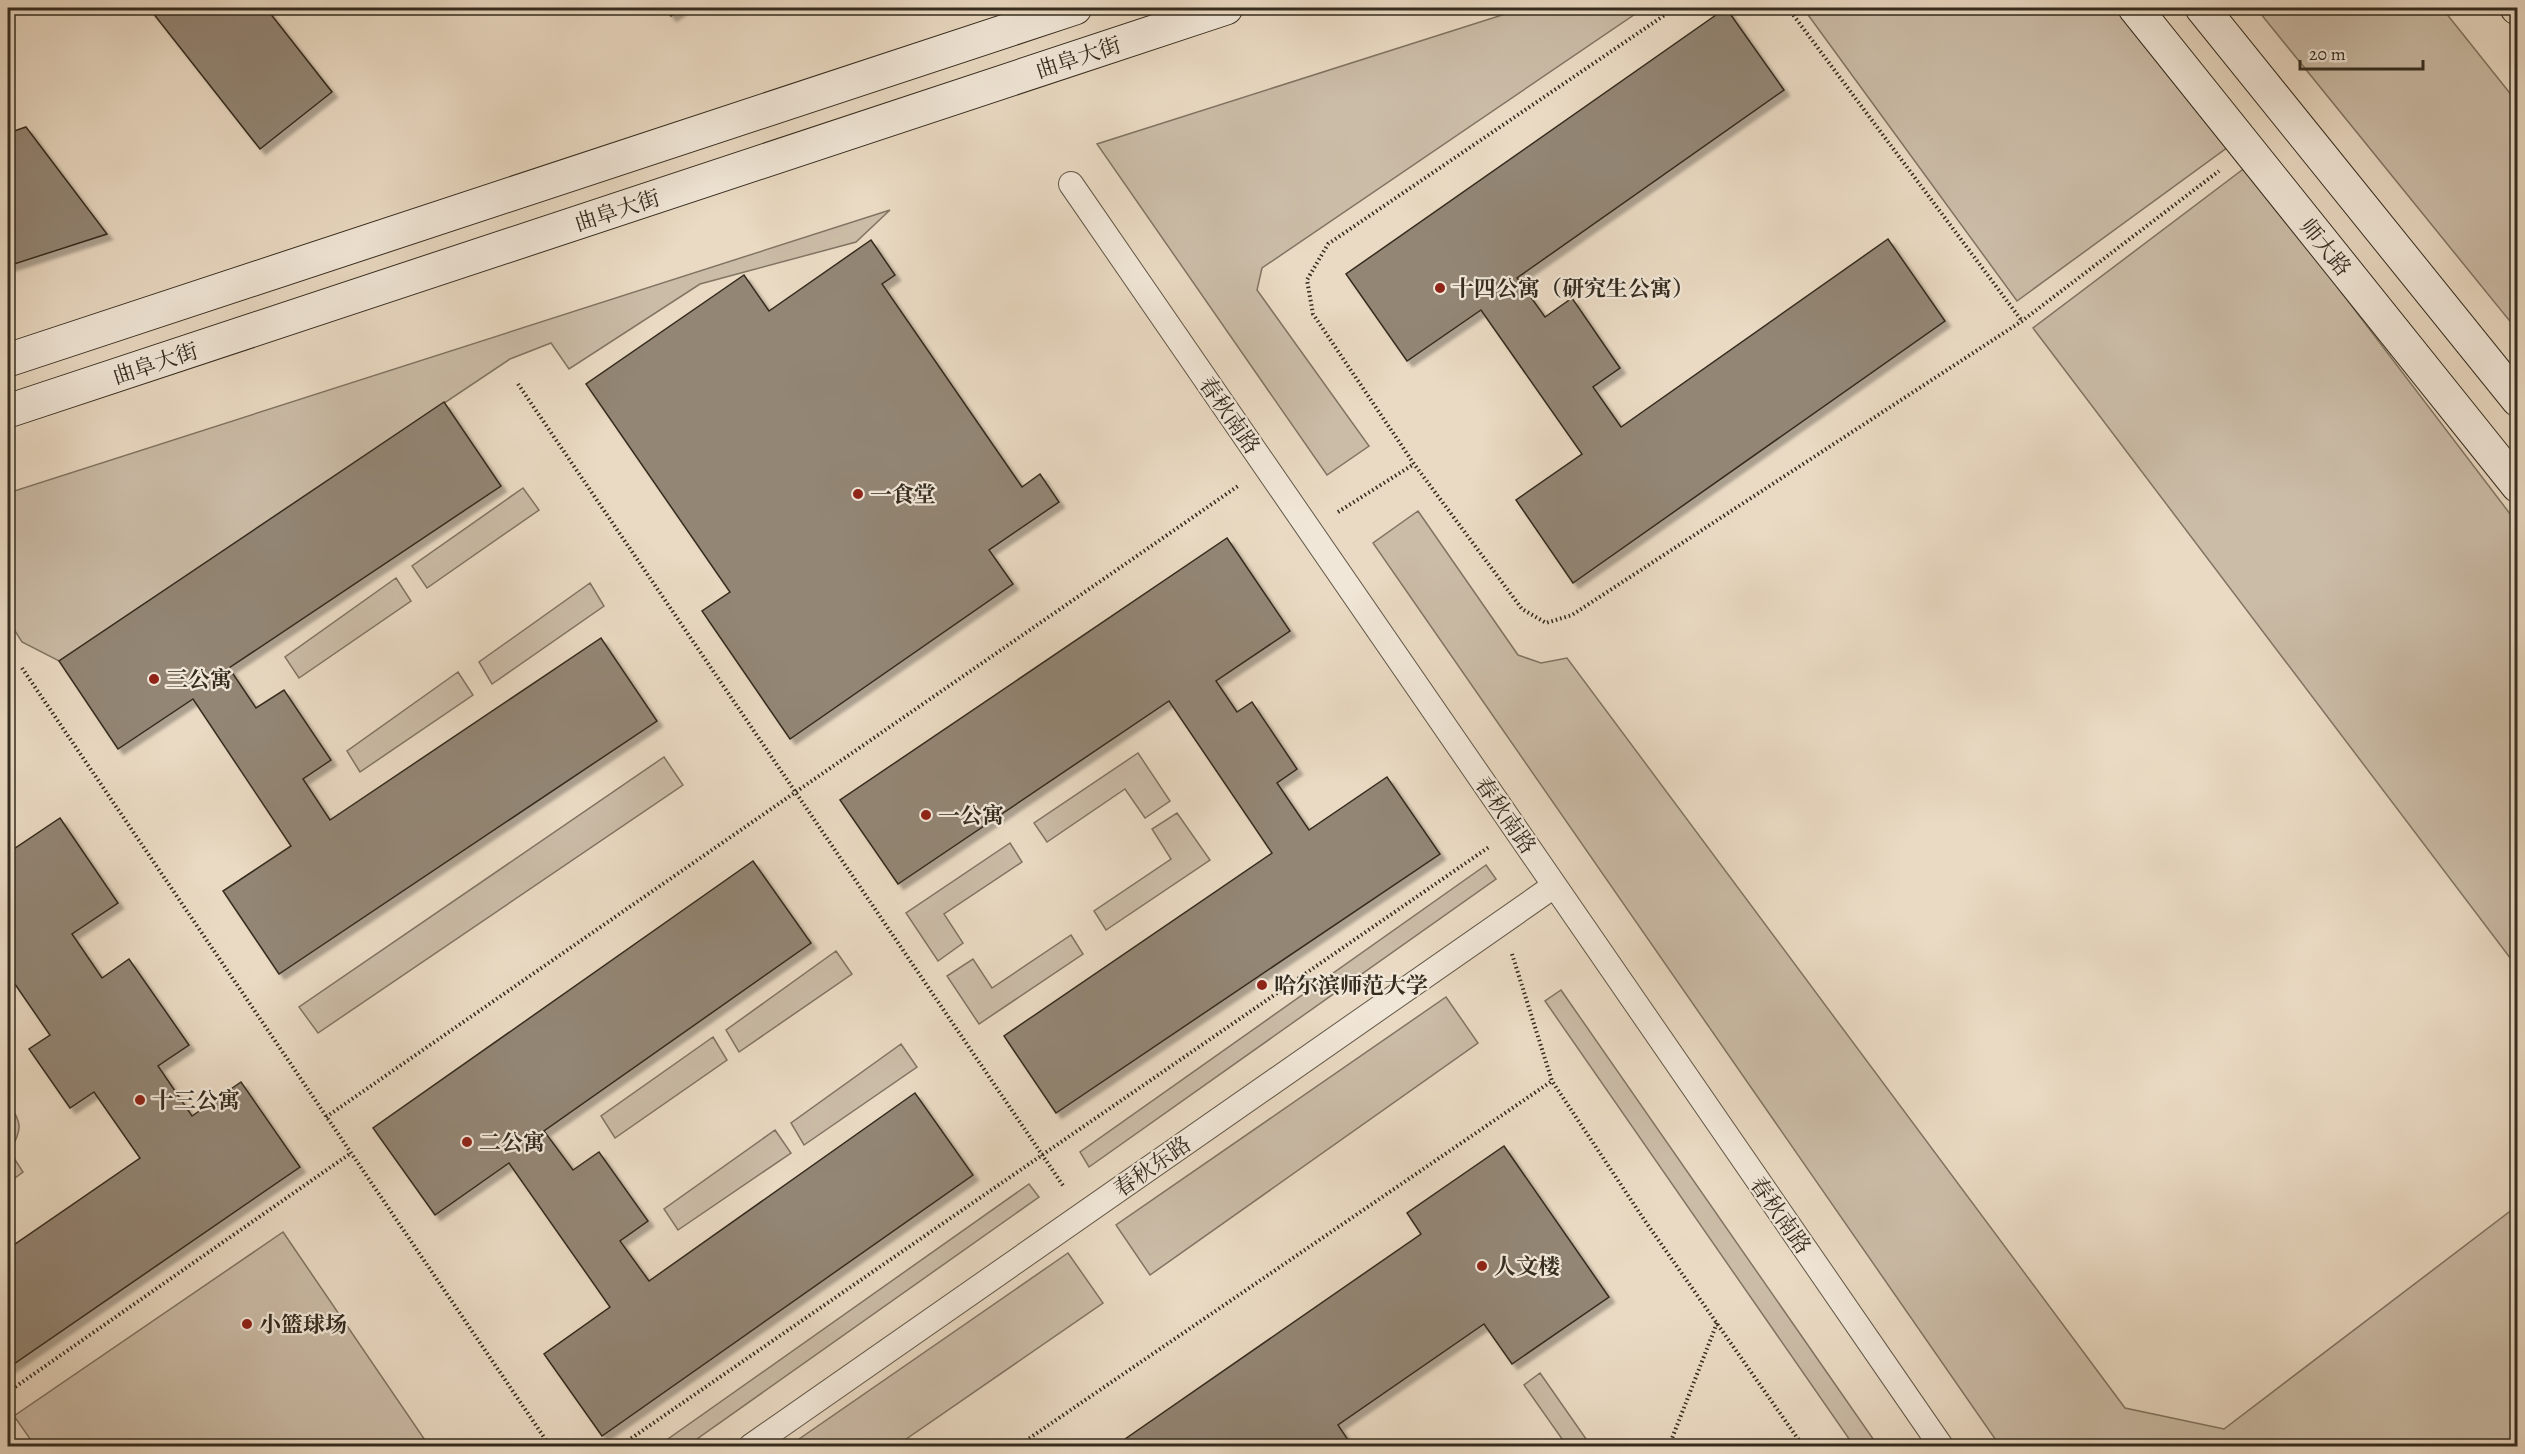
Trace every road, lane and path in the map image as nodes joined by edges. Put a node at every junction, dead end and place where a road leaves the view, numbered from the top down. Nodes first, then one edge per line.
1 (1074, 8) edge
2 (1226, 8) edge
3 (1675, 8) edge
4 (1788, 8) edge
5 (2134, 8) edge
6 (2202, 8) edge
7 (2227, 165) dead end
8 (1071, 184) dead end
9 (2022, 321) junction
10 (8, 360) edge
11 (518, 384) dead end
12 (2517, 400) edge
13 (8, 411) edge
14 (1414, 464) junction
15 (1266, 467) junction
16 (2517, 486) edge
17 (1309, 530) junction
18 (22, 668) dead end
19 (796, 792) junction
20 (1515, 829) junction
21 (1554, 886) junction
22 (1502, 922) junction
23 (1552, 1081) junction
24 (326, 1117) junction
25 (351, 1153) junction
26 (1043, 1155) junction
27 (1083, 1215) junction
28 (1717, 1323) junction
29 (8, 1392) edge
30 (550, 1446) edge
31 (620, 1446) edge
32 (751, 1446) edge
33 (1018, 1446) edge
34 (1670, 1446) edge
35 (1803, 1446) edge
36 (1941, 1446) edge

1 - 10 street
2 - 13 street, 曲阜大街
3 - 14 path
4 - 9 path
5 - 16 street, 师大路
6 - 12 street
7 - 9 path
8 - 15 lane, 春秋南路
9 - 14 path
11 - 19 path
14 - 17 path
15 - 17 lane, 春秋南路
15 - 19 path
17 - 20 lane, 春秋南路
18 - 24 path
19 - 24 path
19 - 26 path
20 - 21 lane, 春秋南路
20 - 26 path
21 - 22 lane, 春秋东路
21 - 36 lane, 春秋南路
22 - 23 path
22 - 27 lane, 春秋东路
23 - 28 path
23 - 33 path
24 - 25 path
25 - 29 path
25 - 30 path
26 - 27 path
26 - 31 path
27 - 32 lane, 春秋东路
28 - 34 path
28 - 35 path

